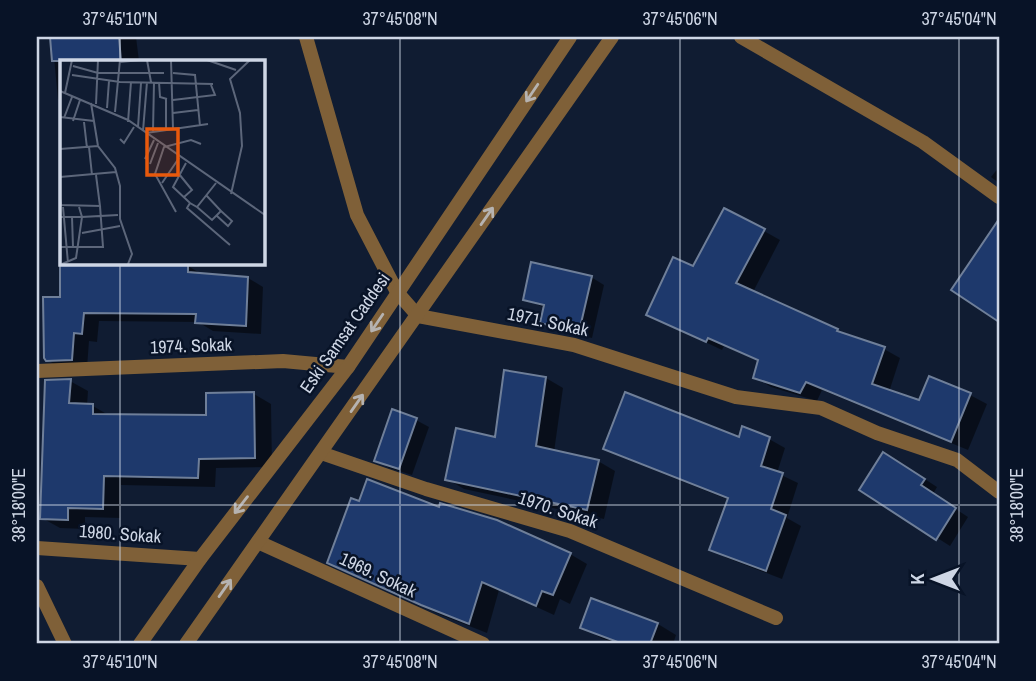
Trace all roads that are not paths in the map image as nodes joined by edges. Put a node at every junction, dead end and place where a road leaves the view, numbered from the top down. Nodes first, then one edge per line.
1 (306, 37) edge
2 (570, 37) edge
3 (612, 37) edge
4 (741, 37) edge
5 (999, 197) edge
6 (397, 292) junction
7 (418, 316) junction
8 (348, 367) junction
9 (37, 371) edge
10 (321, 453) junction
11 (999, 492) edge
12 (258, 542) junction
13 (37, 548) edge
14 (200, 559) junction
15 (37, 586) edge
16 (776, 618) dead end
17 (65, 644) edge
18 (140, 644) edge
19 (186, 644) edge
20 (483, 644) edge

1 - 6 street
2 -> 6 street, Eski Samsat Caddesi
7 -> 3 street
4 - 5 street
6 - 7 street
6 -> 8 street, Eski Samsat Caddesi
10 -> 7 street
7 - 11 street, 1971. Sokak
8 - 9 street, 1974. Sokak
8 -> 14 street, Eski Samsat Caddesi
10 - 12 street
10 - 16 street, 1970. Sokak
19 -> 12 street
12 - 20 street, 1969. Sokak
13 - 14 street, 1980. Sokak
14 - 18 street, Eski Samsat Caddesi
15 - 17 street

